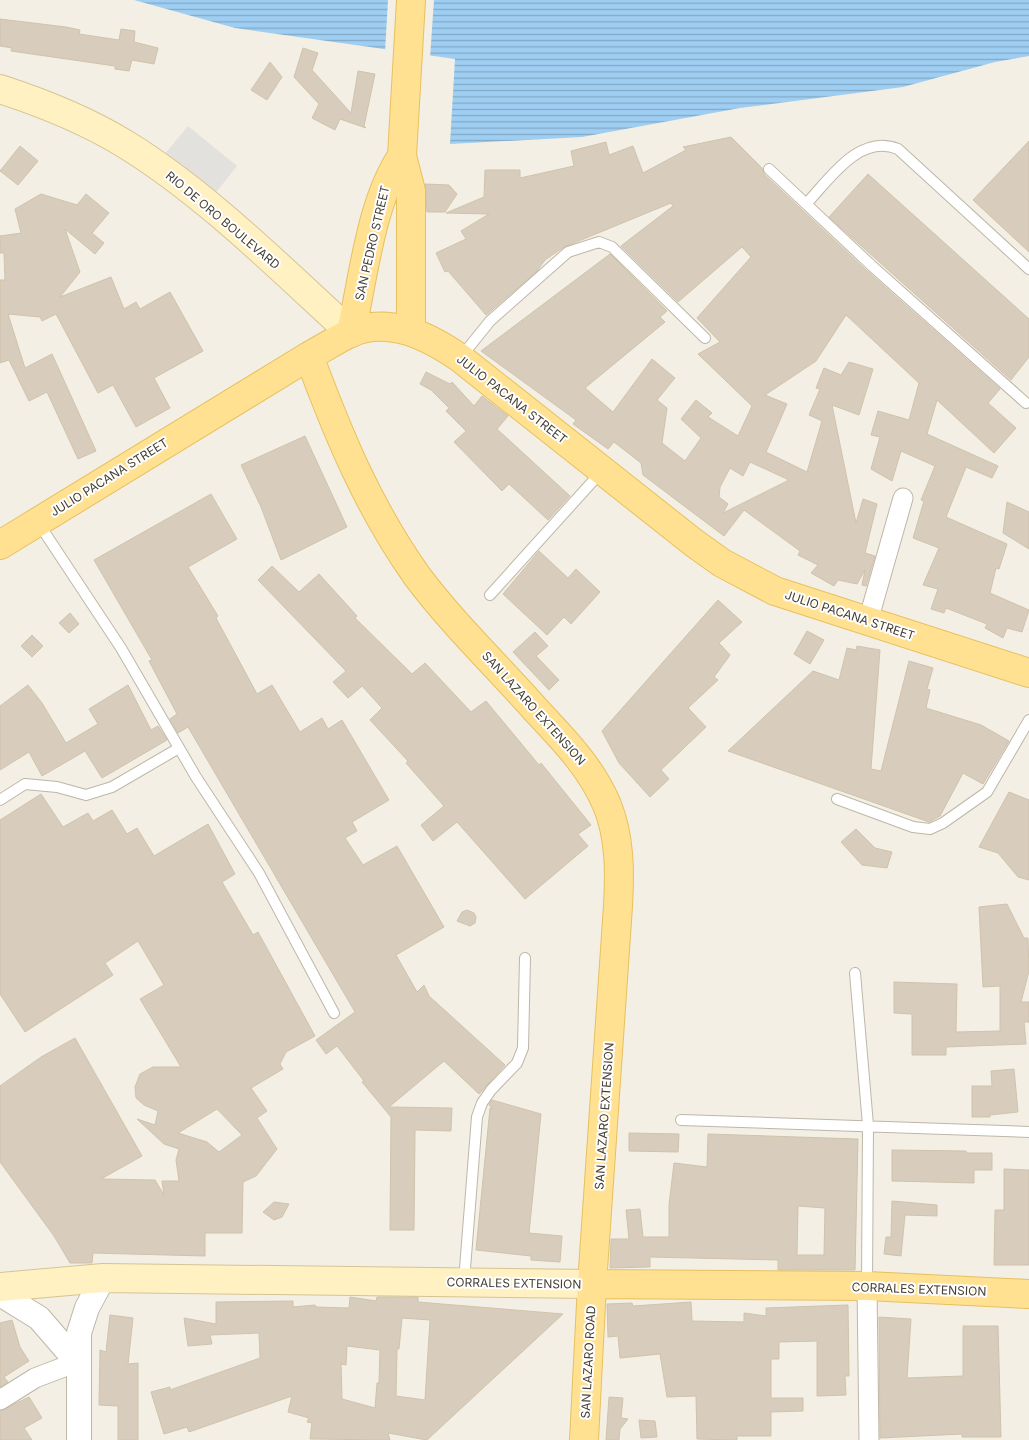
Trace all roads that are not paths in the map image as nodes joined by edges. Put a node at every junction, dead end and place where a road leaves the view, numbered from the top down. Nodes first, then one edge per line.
1 (410, 0) edge
2 (0, 89) edge
3 (402, 151) junction
4 (769, 169) dead end
5 (806, 204) junction
6 (1029, 269) edge
7 (411, 332) junction
8 (351, 333) junction
9 (705, 338) dead end
10 (309, 356) junction
11 (460, 358) junction
12 (1028, 401) edge
13 (603, 470) junction
14 (903, 498) dead end
15 (38, 522) junction
16 (0, 545) edge
17 (490, 595) dead end
18 (868, 621) junction
19 (1029, 673) edge
20 (1029, 720) edge
21 (179, 748) junction
22 (0, 800) edge
23 (837, 800) dead end
24 (526, 958) dead end
25 (855, 973) dead end
26 (334, 1013) dead end
27 (681, 1120) dead end
28 (868, 1125) junction
29 (1029, 1132) edge
30 (103, 1278) junction
31 (464, 1282) junction
32 (592, 1284) junction
33 (867, 1286) junction
34 (0, 1287) edge
35 (0, 1294) edge
36 (1029, 1294) edge
37 (77, 1362) junction
38 (0, 1400) edge
39 (79, 1440) edge
40 (584, 1440) edge
41 (868, 1440) edge

1 - 3 main road, SAN PEDRO STREET
2 - 8 main road, RIO DE ORO BOULEVARD
3 - 7 main road, SAN PEDRO STREET
3 - 8 main road, SAN PEDRO STREET
4 - 5 lane
5 - 6 lane
5 - 12 lane
7 - 8 main road, JULIO PACANA STREET
7 - 11 main road, JULIO PACANA STREET
8 - 10 main road, JULIO PACANA STREET
9 - 11 lane
10 - 15 main road, JULIO PACANA STREET
10 - 32 main road, SAN LAZARO EXTENSION
11 - 13 main road, JULIO PACANA STREET
13 - 17 lane
13 - 18 main road, JULIO PACANA STREET
14 - 18 street
15 - 16 main road, JULIO PACANA STREET
15 - 21 lane
18 - 19 main road, JULIO PACANA STREET
20 - 23 lane
21 - 22 lane
21 - 26 lane
24 - 31 lane
25 - 28 lane
27 - 28 lane
28 - 29 lane
28 - 33 lane
30 - 31 main road, CORRALES EXTENSION
30 - 34 main road, CORRALES EXTENSION
30 - 37 street
31 - 32 main road, CORRALES EXTENSION
32 - 33 main road, CORRALES EXTENSION
32 - 40 main road, SAN LAZARO ROAD
33 - 36 main road, CORRALES EXTENSION
33 - 41 street
35 - 37 street
37 - 38 street
37 - 39 street

